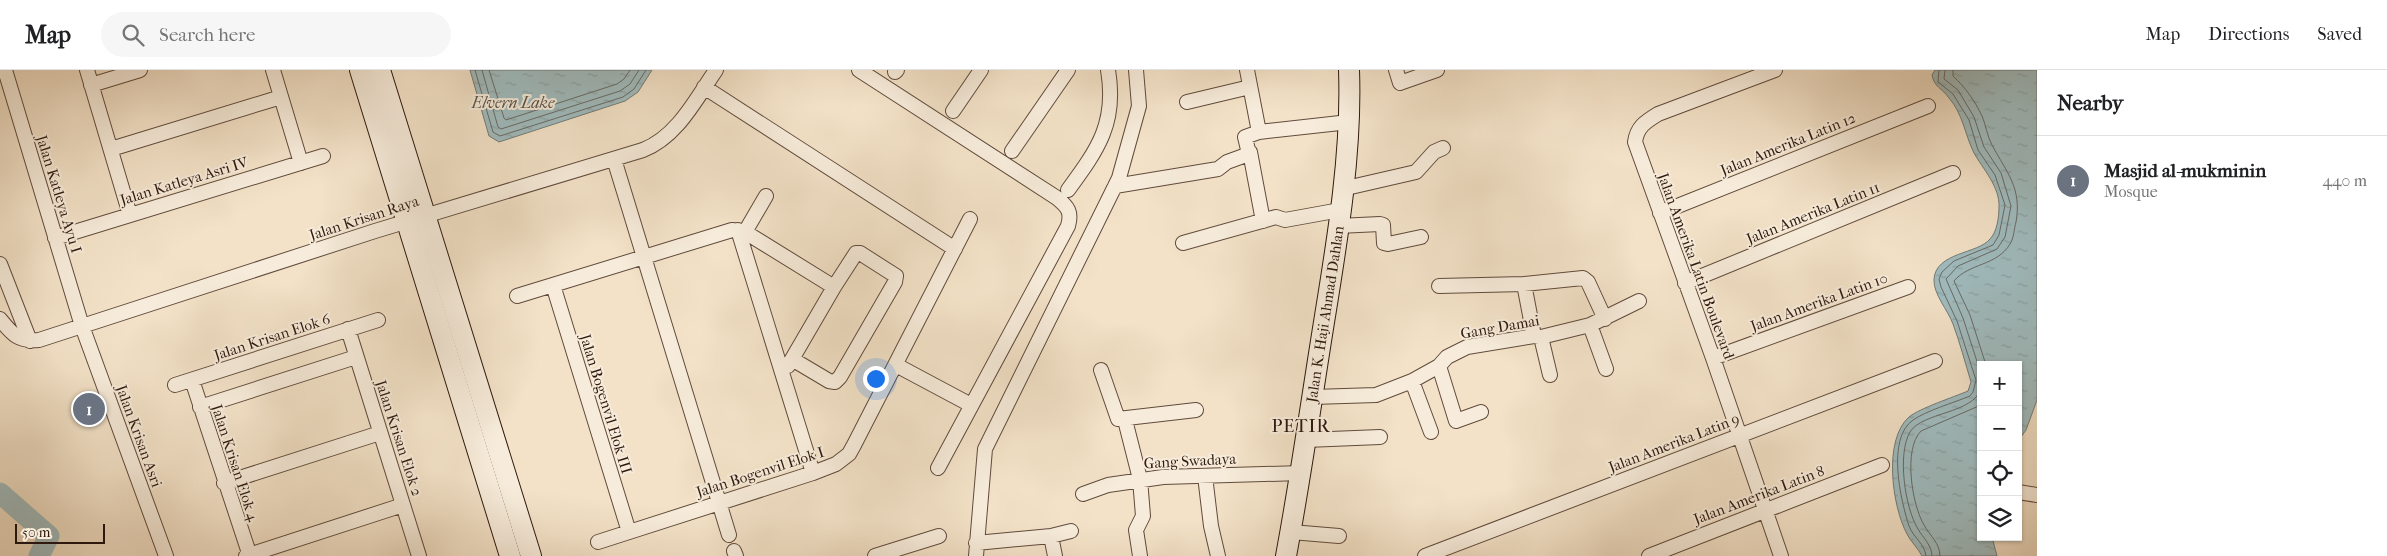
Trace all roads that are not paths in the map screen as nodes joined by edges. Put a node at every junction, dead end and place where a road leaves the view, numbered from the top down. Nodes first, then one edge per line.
1 (5, 70) edge
2 (87, 70) edge
3 (140, 70) edge
4 (273, 70) edge
5 (360, 70) edge
6 (380, 70) edge
7 (716, 70) edge
8 (859, 70) edge
9 (981, 70) edge
10 (1068, 70) edge
11 (1108, 70) edge
12 (1136, 70) edge
13 (1246, 70) edge
14 (1396, 70) edge
15 (1438, 70) edge
16 (1776, 70) edge
17 (1352, 71) edge
18 (91, 85) junction
19 (704, 87) junction
20 (1250, 87) junction
21 (281, 97) junction
22 (1187, 102) dead end
23 (1928, 106) dead end
24 (953, 111) dead end
25 (1349, 122) junction
26 (1259, 132) junction
27 (1443, 148) dead end
28 (111, 149) junction
29 (1012, 152) dead end
30 (1250, 152) junction
31 (323, 156) dead end
32 (614, 159) junction
33 (301, 163) junction
34 (1953, 173) dead end
35 (1115, 186) junction
36 (1342, 189) junction
37 (1068, 190) dead end
38 (766, 196) dead end
39 (1660, 213) junction
40 (130, 215) junction
41 (416, 218) junction
42 (1339, 218) junction
43 (970, 219) dead end
44 (1263, 221) junction
45 (742, 231) junction
46 (55, 238) junction
47 (1421, 238) dead end
48 (1183, 244) dead end
49 (955, 249) junction
50 (644, 257) junction
51 (0, 264) edge
52 (1524, 284) junction
53 (1686, 284) junction
54 (553, 285) junction
55 (1439, 286) dead end
56 (834, 287) junction
57 (1908, 287) dead end
58 (517, 296) dead end
59 (1639, 300) dead end
60 (1605, 318) junction
61 (0, 319) edge
62 (378, 320) dead end
63 (1590, 325) junction
64 (82, 326) junction
65 (348, 329) junction
66 (1538, 336) junction
67 (30, 341) junction
68 (356, 357) junction
69 (1713, 358) junction
70 (792, 359) junction
71 (1935, 361) dead end
72 (896, 365) junction
73 (1439, 366) junction
74 (1606, 369) dead end
75 (1101, 370) dead end
76 (1550, 375) dead end
77 (782, 377) junction
78 (192, 380) junction
79 (1412, 381) junction
80 (175, 385) dead end
81 (1313, 397) junction
82 (971, 405) junction
83 (200, 407) junction
84 (1196, 410) dead end
85 (1481, 412) dead end
86 (1125, 420) junction
87 (1431, 432) dead end
88 (380, 433) junction
89 (1740, 436) junction
90 (1380, 437) dead end
91 (1306, 440) junction
92 (1882, 465) dead end
93 (938, 468) dead end
94 (813, 473) junction
95 (1301, 473) junction
96 (1205, 476) junction
97 (1140, 479) junction
98 (224, 483) junction
99 (2022, 493) edge
100 (1083, 494) dead end
101 (2037, 495) edge
102 (719, 503) junction
103 (403, 505) junction
104 (1765, 510) junction
105 (1070, 531) dead end
106 (628, 532) junction
107 (1291, 532) junction
108 (729, 535) dead end
109 (939, 536) dead end
110 (1051, 536) junction
111 (1339, 536) dead end
112 (598, 542) dead end
113 (976, 550) edge
114 (903, 552) edge
115 (166, 556) edge
116 (248, 556) edge
117 (419, 556) edge
118 (510, 556) edge
119 (531, 556) edge
120 (875, 556) edge
121 (1055, 556) edge
122 (1140, 556) edge
123 (1218, 556) edge
124 (1286, 556) edge
125 (1425, 556) edge
126 (1649, 556) edge
127 (1781, 556) edge

1 - 46 street, Jalan Katleya Ayu I
2 - 18 street
3 - 18 street
4 - 21 street
5 - 41 street
6 - 41 street
7 - 19 street, Jalan Krisan Raya
8 - 82 street
9 - 24 street
10 - 29 street
11 - 37 street
12 - 35 street
13 - 20 street
14 - 15 street
16 - 39 street, Jalan Amerika Latin Boulevard
17 - 25 street, Jalan K. Haji Ahmad Dahlan
18 - 28 street
19 - 32 street, Jalan Krisan Raya
19 - 49 street
20 - 22 street
20 - 26 street
21 - 28 street
21 - 33 street
23 - 39 street, Jalan Amerika Latin 12
25 - 26 street
25 - 36 street, Jalan K. Haji Ahmad Dahlan
26 - 30 street
27 - 36 street
28 - 40 street
30 - 35 street
30 - 44 street
31 - 33 street, Jalan Katleya Asri IV
32 - 41 street, Jalan Krisan Raya
32 - 50 street
33 - 40 street, Jalan Katleya Asri IV
34 - 53 street, Jalan Amerika Latin 11
35 - 113 street
36 - 42 street, Jalan K. Haji Ahmad Dahlan
38 - 45 street
39 - 53 street, Jalan Amerika Latin Boulevard
40 - 46 street, Jalan Katleya Asri IV
41 - 64 street, Jalan Krisan Raya
41 - 118 street
41 - 119 street
42 - 44 street
42 - 47 street
42 - 81 street, Jalan K. Haji Ahmad Dahlan
43 - 49 street, Jalan Bogenvil Elok I
44 - 48 street
45 - 50 street
45 - 56 street
45 - 77 street
46 - 64 street, Jalan Katleya Ayu I
49 - 72 street, Jalan Bogenvil Elok I
50 - 54 street
50 - 102 street
51 - 67 street
52 - 55 street
52 - 60 street
52 - 66 street
53 - 69 street, Jalan Amerika Latin Boulevard
54 - 58 street
54 - 106 street, Jalan Bogenvil Elok III
56 - 70 street
56 - 70 street
57 - 69 street, Jalan Amerika Latin 10
59 - 60 street, Gang Damai
60 - 63 street, Gang Damai
61 - 67 street
62 - 65 street, Jalan Krisan Elok 6
63 - 66 street, Gang Damai
63 - 74 street
64 - 67 street, Jalan Krisan Raya
64 - 115 street, Jalan Krisan Asri
65 - 68 street, Jalan Krisan Elok 2
65 - 78 street, Jalan Krisan Elok 6
66 - 73 street, Gang Damai
66 - 76 street
68 - 83 street
68 - 88 street, Jalan Krisan Elok 2
69 - 89 street, Jalan Amerika Latin Boulevard
70 - 77 street
71 - 89 street, Jalan Amerika Latin 9
72 - 82 street
72 - 94 street, Jalan Bogenvil Elok I
73 - 79 street, Gang Damai
73 - 85 street
75 - 86 street
77 - 94 street
78 - 80 street, Jalan Krisan Elok 6
78 - 83 street, Jalan Krisan Elok 4
79 - 81 street, Gang Damai
79 - 87 street
81 - 91 street, Jalan K. Haji Ahmad Dahlan
82 - 93 street
83 - 98 street, Jalan Krisan Elok 4
84 - 86 street
86 - 97 street
88 - 98 street
88 - 103 street, Jalan Krisan Elok 2
89 - 104 street, Jalan Amerika Latin Boulevard
89 - 125 street, Jalan Amerika Latin 9
90 - 91 street
91 - 95 street, Jalan K. Haji Ahmad Dahlan
92 - 104 street, Jalan Amerika Latin 8
94 - 102 street, Jalan Bogenvil Elok I
95 - 96 street, Gang Swadaya
95 - 107 street, Jalan K. Haji Ahmad Dahlan
96 - 97 street, Gang Swadaya
96 - 123 street
97 - 100 street, Gang Swadaya
97 - 122 street
98 - 116 street, Jalan Krisan Elok 4
99 - 101 street
102 - 106 street, Jalan Bogenvil Elok I
102 - 108 street
103 - 116 street
103 - 117 street, Jalan Krisan Elok 2
104 - 126 street, Jalan Amerika Latin 8
104 - 127 street, Jalan Amerika Latin Boulevard
105 - 110 street
106 - 112 street, Jalan Bogenvil Elok I
107 - 111 street
107 - 124 street, Jalan K. Haji Ahmad Dahlan
109 - 114 street
110 - 113 street
110 - 121 street
114 - 120 street

